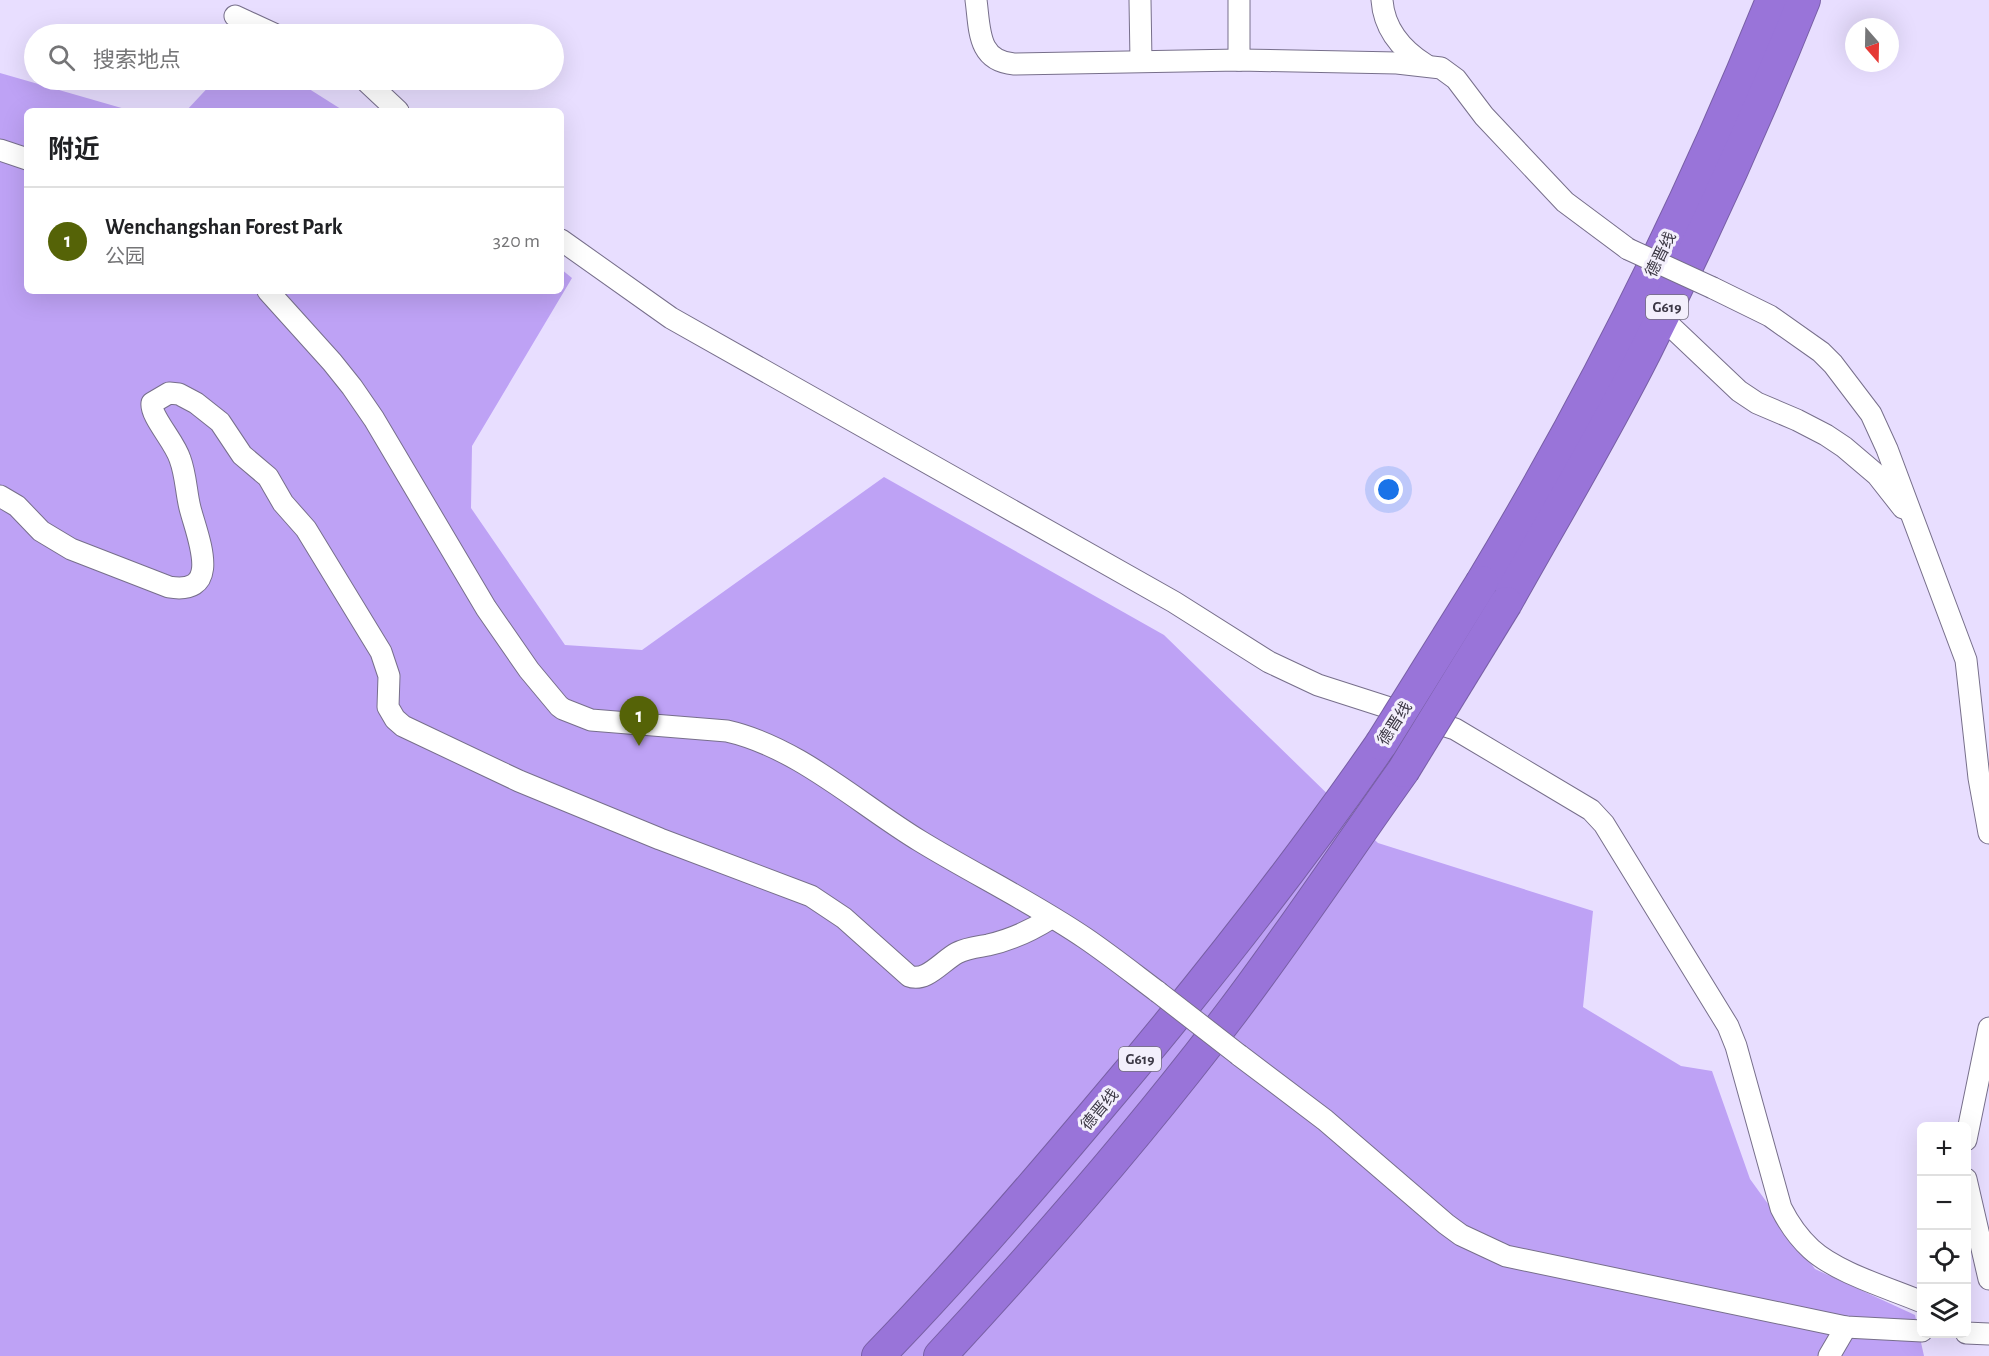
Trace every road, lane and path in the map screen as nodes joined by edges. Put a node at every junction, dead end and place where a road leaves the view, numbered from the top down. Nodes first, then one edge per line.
1 (976, 0) edge
2 (1140, 0) edge
3 (1239, 0) edge
4 (1382, 0) edge
5 (1772, 0) edge
6 (1804, 0) edge
7 (235, 16) dead end
8 (252, 24) edge
9 (1239, 60) junction
10 (1141, 61) junction
11 (1426, 65) junction
12 (376, 90) edge
13 (395, 108) edge
14 (0, 150) edge
15 (24, 158) edge
16 (564, 242) edge
17 (271, 294) edge
18 (1662, 318) junction
19 (0, 496) edge
20 (1915, 523) junction
21 (1989, 833) edge
22 (1051, 918) junction
23 (1989, 1028) edge
24 (1970, 1122) edge
25 (1971, 1201) edge
26 (1989, 1279) edge
27 (1917, 1300) edge
28 (1846, 1327) junction
29 (1917, 1331) edge
30 (878, 1356) edge
31 (940, 1356) edge
32 (1829, 1356) edge

1 - 10 street
2 - 10 street
3 - 9 street
4 - 11 street
5 - 30 highway, 德晋线 / G619, bridge
6 - 18 highway, 德晋线 / G619
7 - 8 street
9 - 10 street
9 - 11 street
11 - 20 street, bridge
12 - 13 street
14 - 15 street
16 - 27 street
17 - 22 street
18 - 20 street
18 - 31 highway, 德晋线 / G619, bridge
19 - 22 street
20 - 21 street
22 - 28 street, bridge
23 - 24 street
25 - 26 street
28 - 29 street
28 - 32 street

